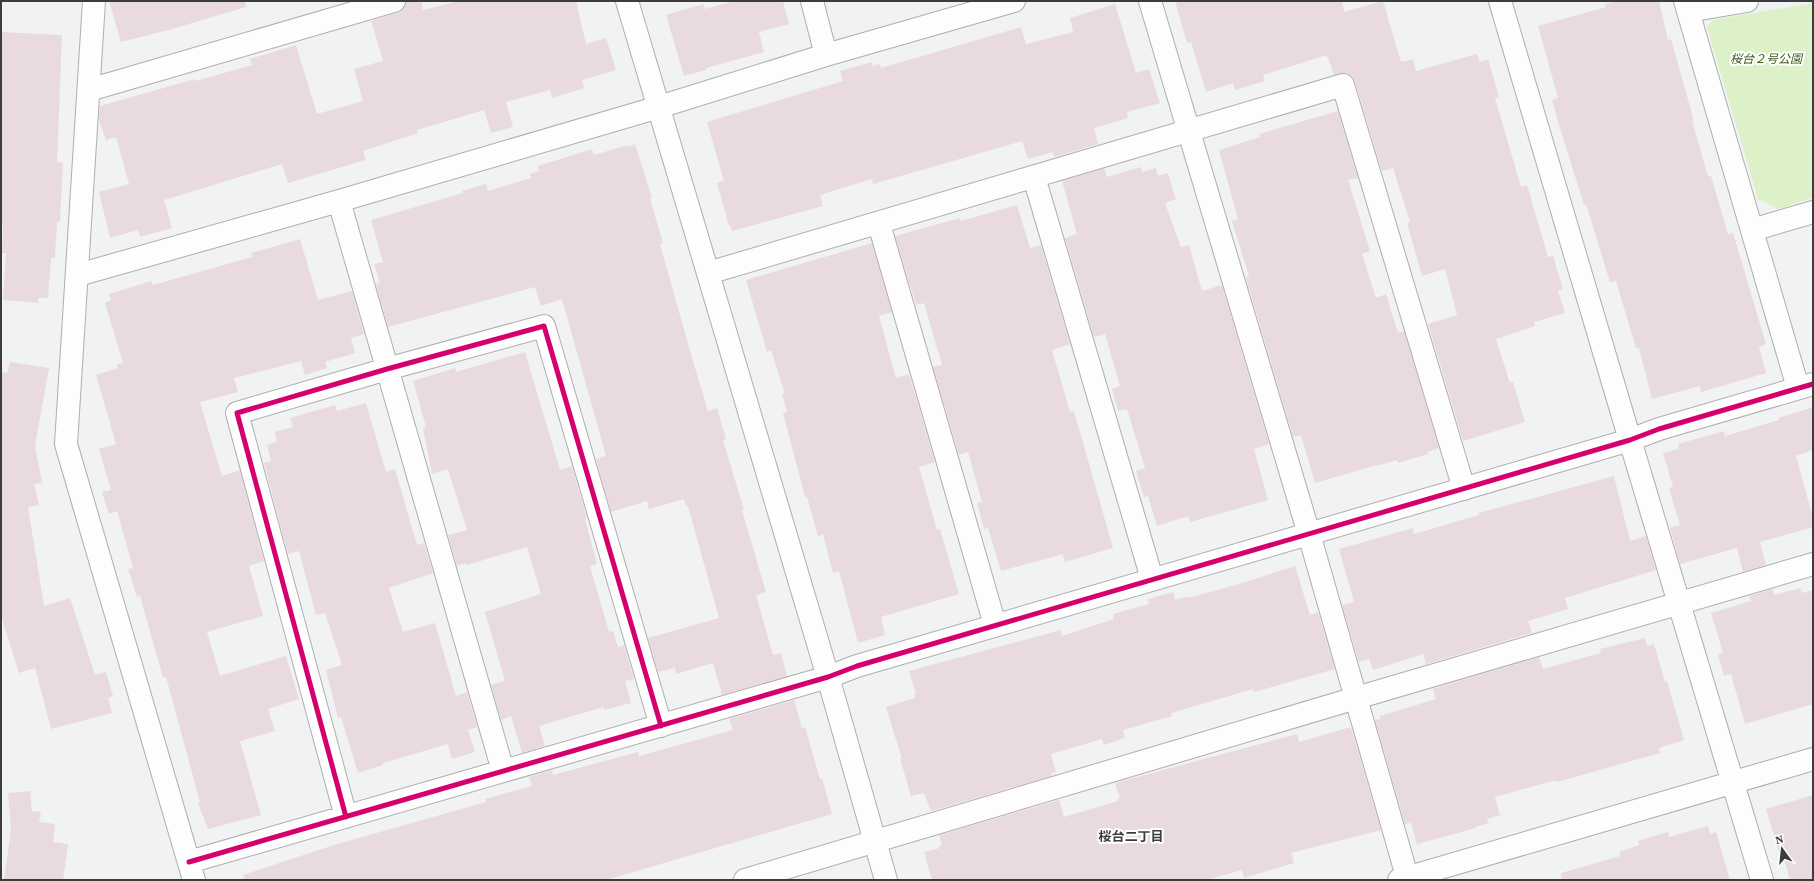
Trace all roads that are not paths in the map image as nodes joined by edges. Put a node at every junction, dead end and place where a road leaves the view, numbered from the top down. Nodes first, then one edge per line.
1 (94, 1) edge
2 (394, 1) edge
3 (627, 1) edge
4 (812, 1) edge
5 (1014, 1) edge
6 (1150, 1) edge
7 (1500, 1) edge
8 (1747, 1) edge
9 (982, 6) edge
10 (1686, 6) edge
11 (826, 55) junction
12 (89, 90) junction
13 (659, 106) junction
14 (1188, 130) junction
15 (1034, 177) junction
16 (338, 201) junction
17 (1813, 212) edge
18 (879, 224) junction
19 (1752, 230) junction
20 (708, 273) junction
21 (78, 275) junction
22 (388, 369) junction
23 (1805, 386) edge
24 (1630, 440) junction
25 (1464, 489) junction
26 (1309, 534) junction
27 (1813, 564) edge
28 (1152, 580) junction
29 (1680, 604) junction
30 (995, 625) junction
31 (828, 677) junction
32 (1356, 698) junction
33 (661, 726) junction
34 (1813, 759) edge
35 (503, 771) junction
36 (1732, 784) junction
37 (346, 817) junction
38 (875, 842) junction
39 (192, 871) edge
40 (1405, 879) edge
41 (745, 880) edge
42 (886, 880) edge
43 (1762, 880) edge

1 - 12 street
2 - 12 street
3 - 13 street
4 - 11 street
5 - 9 street
6 - 14 street
7 - 24 street
8 - 10 street
9 - 11 street
10 - 19 street
11 - 13 street
12 - 21 street
13 - 16 street
13 - 20 street
14 - 15 street
14 - 25 street
14 - 26 street
15 - 18 street
15 - 28 street
16 - 21 street
16 - 22 street
17 - 19 street
18 - 20 street
18 - 30 street
19 - 23 street
20 - 31 street
21 - 39 street
22 - 33 street
22 - 35 street
22 - 37 street
23 - 24 street
24 - 25 street
24 - 29 street
25 - 26 street
26 - 28 street
26 - 32 street
27 - 29 street
28 - 30 street
29 - 32 street
29 - 36 street
30 - 31 street
31 - 33 street
31 - 38 street
32 - 38 street
32 - 40 street
33 - 35 street
34 - 36 street
35 - 37 street
36 - 40 street
36 - 43 street
37 - 39 street
38 - 41 street
38 - 42 street

